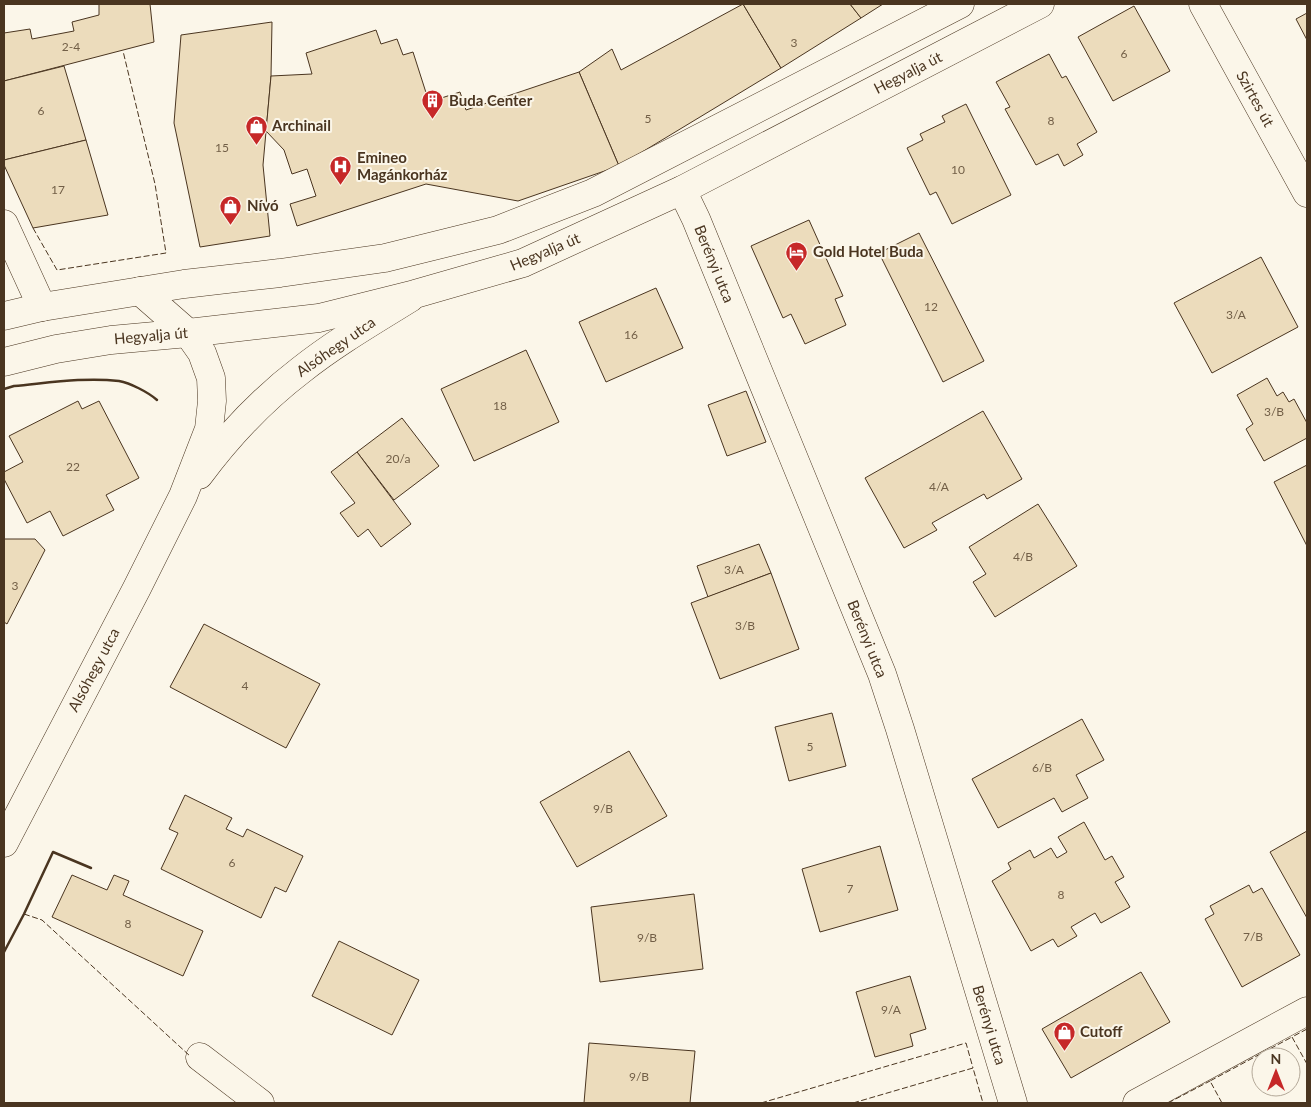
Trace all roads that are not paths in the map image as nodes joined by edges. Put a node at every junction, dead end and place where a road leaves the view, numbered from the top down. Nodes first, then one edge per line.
1 (960, 4) edge
2 (1040, 4) edge
3 (1203, 4) edge
4 (682, 190) junction
5 (1307, 193) edge
6 (4, 224) edge
7 (140, 291) junction
8 (415, 294) junction
9 (42, 307) junction
10 (4, 316) edge
11 (188, 333) junction
12 (4, 362) edge
13 (184, 496) junction
14 (4, 843) edge
15 (1307, 1011) edge
16 (200, 1057) dead end
17 (260, 1103) edge
18 (1014, 1103) edge
19 (1137, 1103) edge

1 - 7 street
2 - 4 street, Hegyalja út
3 - 5 street, Szirtes út
4 - 8 street, Hegyalja út
4 - 18 street, Berényi utca
6 - 9 street
7 - 9 street
7 - 11 street, Alsóhegy utca
8 - 11 street, Hegyalja út
8 - 13 street, Alsóhegy utca
9 - 10 street
11 - 12 street, Hegyalja út
11 - 13 street, Alsóhegy utca
13 - 14 street, Alsóhegy utca
15 - 19 street
16 - 17 street

